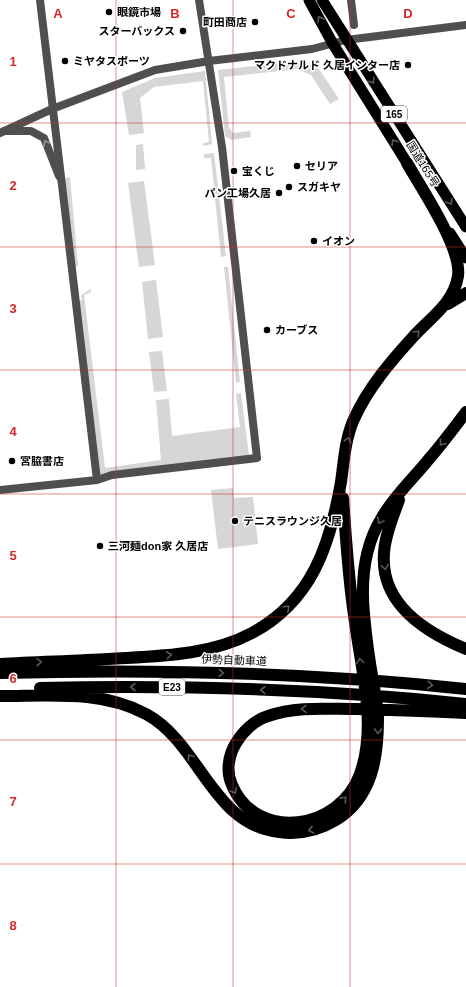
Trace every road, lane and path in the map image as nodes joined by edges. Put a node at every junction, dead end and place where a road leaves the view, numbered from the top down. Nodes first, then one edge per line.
1 (40, 0) edge
2 (199, 0) edge
3 (309, 0) edge
4 (322, 0) edge
5 (351, 0) edge
6 (354, 25) dead end
7 (466, 25) edge
8 (346, 40) junction
9 (333, 44) junction
10 (210, 61) junction
11 (52, 109) junction
12 (2, 132) edge
13 (407, 163) junction
14 (60, 179) junction
15 (466, 227) edge
16 (466, 258) edge
17 (466, 293) edge
18 (441, 310) junction
19 (466, 412) edge
20 (341, 479) junction
21 (96, 480) junction
22 (402, 489) junction
23 (0, 490) edge
24 (466, 649) edge
25 (0, 664) edge
26 (0, 673) edge
27 (0, 688) edge
28 (466, 689) edge
29 (0, 696) edge
30 (466, 704) edge
31 (466, 713) edge

1 - 11 street
2 - 10 street
9 -> 3 highway, 国道165号 / 165
4 - 8 highway, 国道165号 / 165
5 - 6 street
7 - 8 street
8 - 9 street
8 -> 15 highway, 国道165号 / 165
9 - 10 street
13 -> 9 highway, 国道165号 / 165
10 - 11 street
10 - 21 street
11 - 12 street
11 - 14 street
14 -> 12 street
13 - 16 highway, 国道165号 / 165
13 - 18 highway
14 - 21 street
17 - 18 highway
20 -> 18 highway
19 -> 22 highway
25 -> 20 highway
31 -> 20 highway
21 - 23 street
22 -> 24 highway
22 -> 29 highway
26 -> 28 highway, 伊勢自動車道 / E23
30 -> 27 highway, E23

